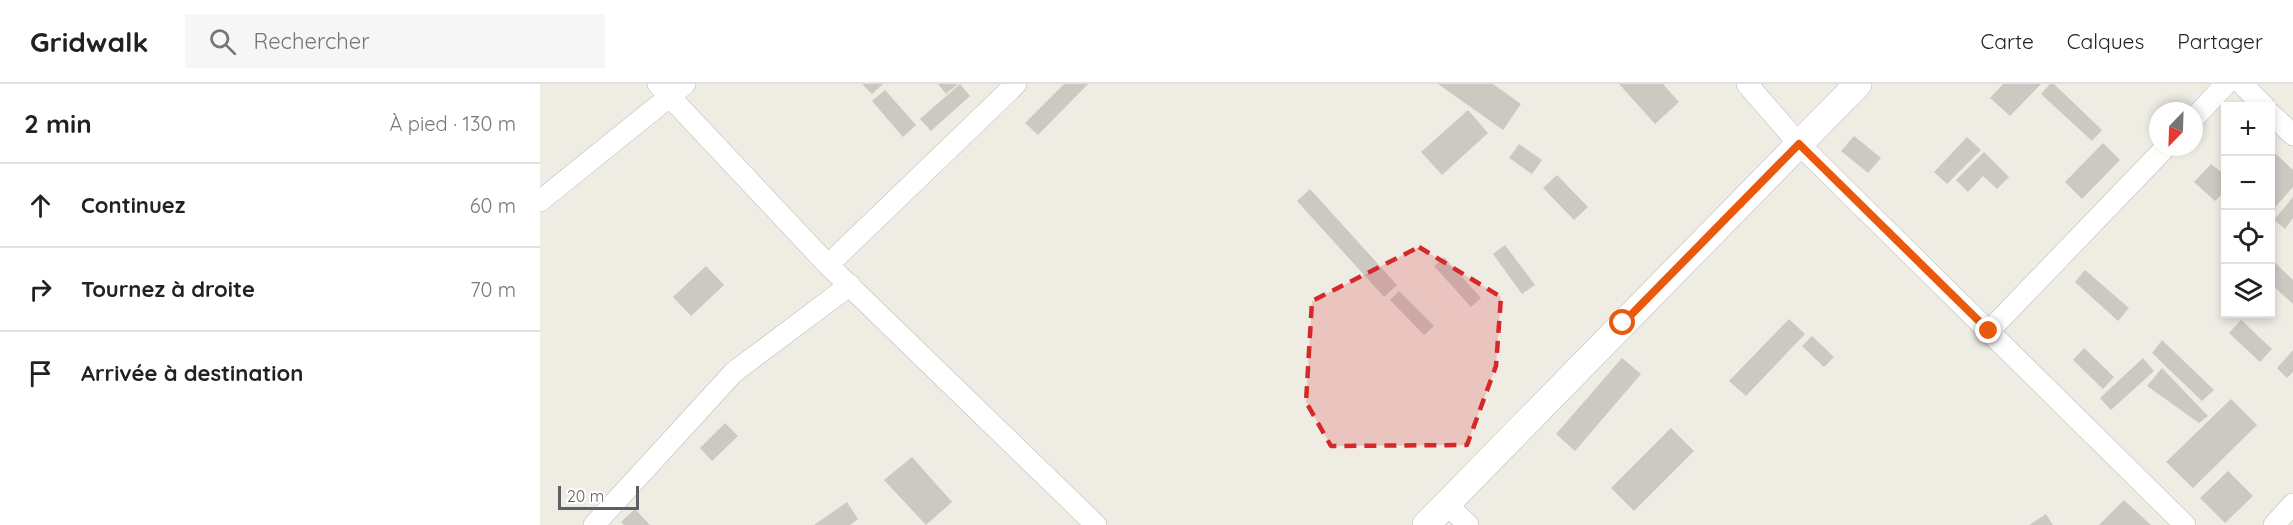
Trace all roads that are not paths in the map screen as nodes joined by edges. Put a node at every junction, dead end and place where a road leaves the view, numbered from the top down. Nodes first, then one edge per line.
1 (1016, 84) edge
2 (1747, 84) edge
3 (1858, 84) edge
4 (2226, 84) edge
5 (2241, 84) edge
6 (671, 88) edge
7 (2260, 102) edge
8 (2203, 108) edge
9 (2275, 117) edge
10 (2293, 135) edge
11 (1799, 144) junction
12 (2157, 156) edge
13 (540, 201) edge
14 (828, 265) junction
15 (850, 285) junction
16 (1989, 331) junction
17 (1447, 504) junction
18 (2293, 504) edge
19 (594, 525) edge
20 (1096, 525) edge
21 (1426, 525) edge
22 (1468, 525) edge
23 (2185, 525) edge
24 (2274, 525) edge

1 - 14 street
2 - 11 street
3 - 11 street
4 - 8 street
5 - 7 street
6 - 13 street
6 - 14 street
9 - 10 street
11 - 16 street
11 - 17 street
12 - 16 street
14 - 15 street
15 - 19 street
15 - 20 street
16 - 23 street
17 - 21 street
17 - 22 street
18 - 24 street

